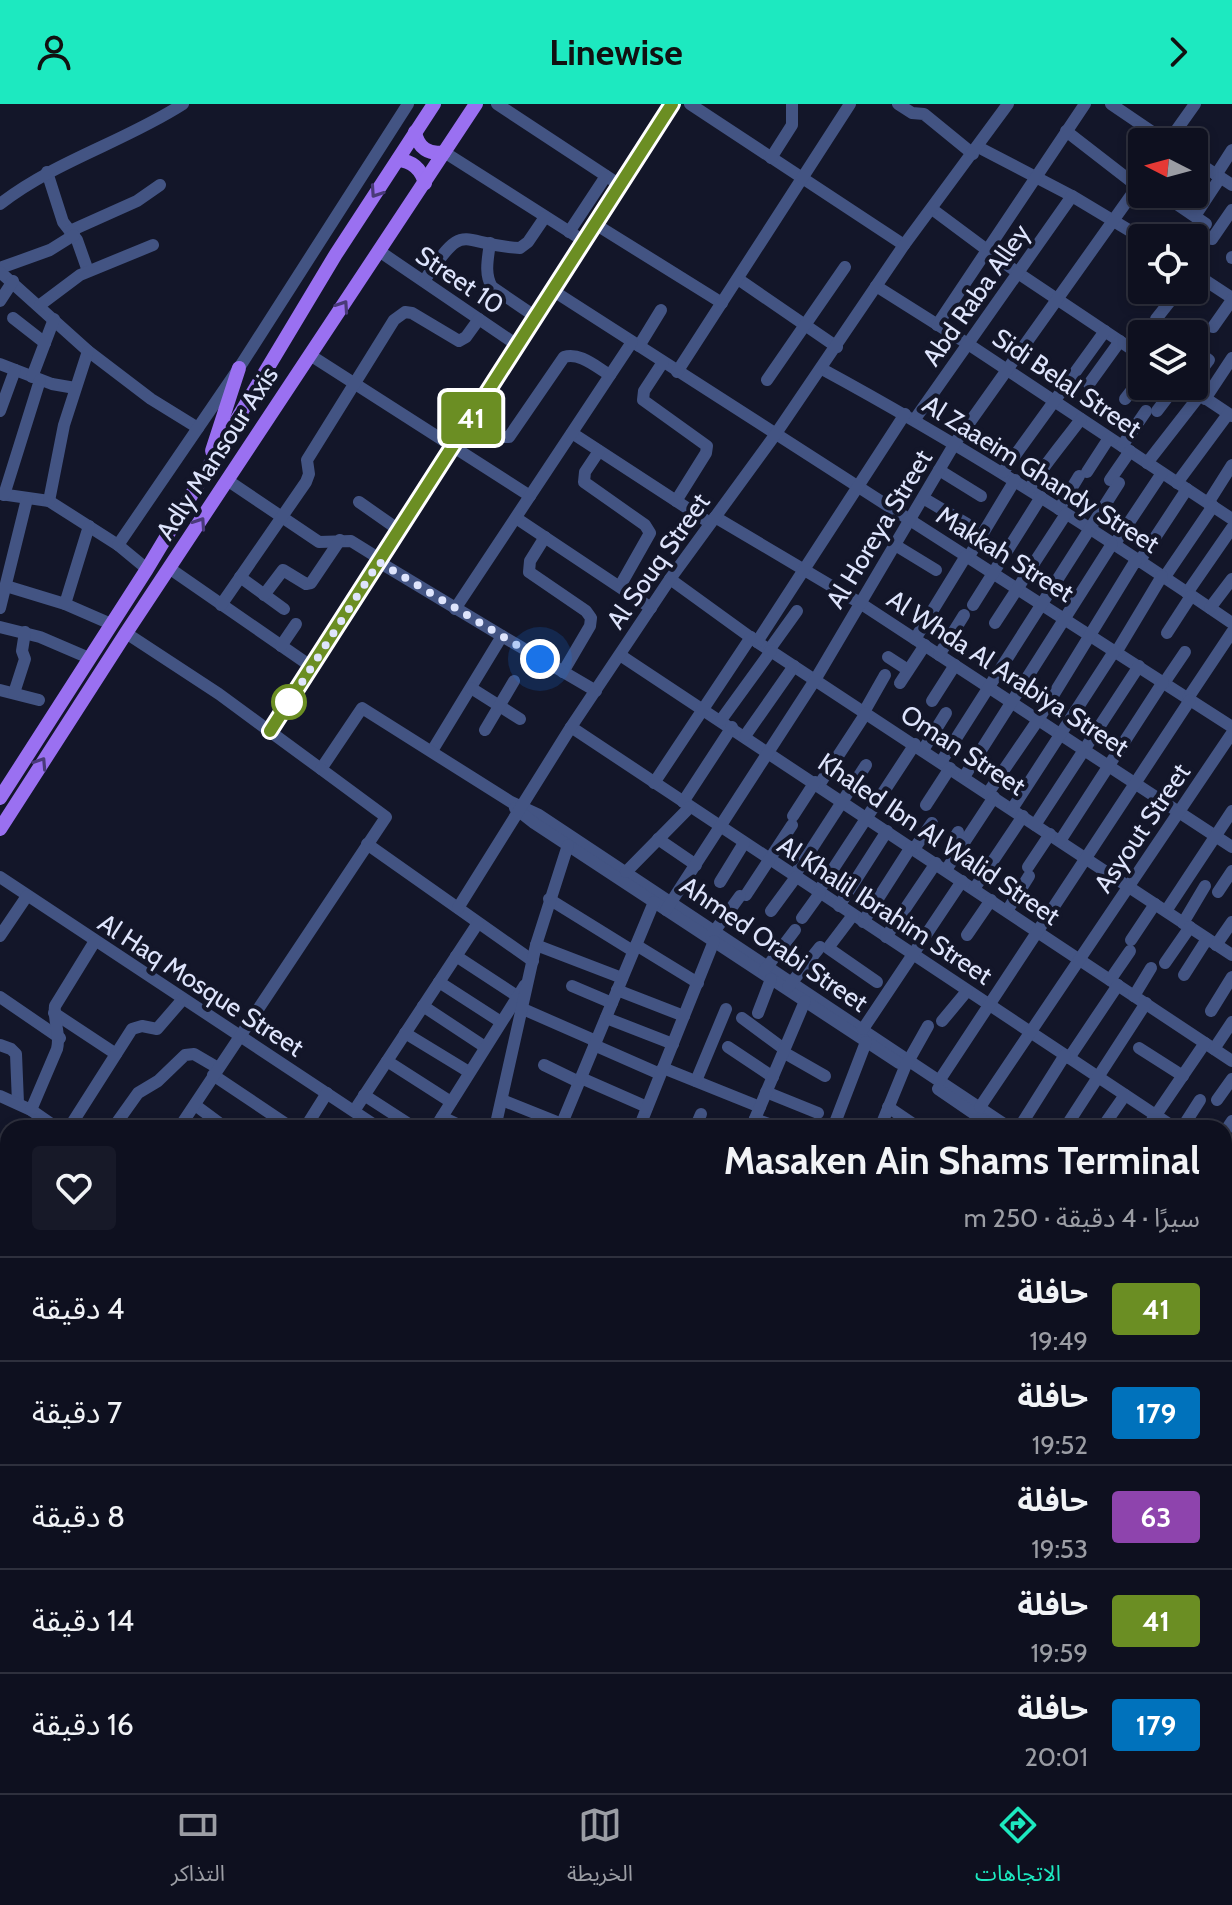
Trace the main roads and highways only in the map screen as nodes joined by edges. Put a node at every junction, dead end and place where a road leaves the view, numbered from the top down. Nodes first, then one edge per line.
1 (434, 104) edge
2 (476, 104) edge
3 (415, 132) junction
4 (444, 152) junction
5 (398, 160) junction
6 (425, 183) junction
7 (239, 368) road end
8 (204, 477) junction
9 (0, 798) edge
10 (0, 829) edge

1 - 3 main road, Adly Mansour Axis
2 - 4 main road, Adly Mansour Axis
3 - 4 main road
3 - 5 main road, Adly Mansour Axis
4 - 6 main road, Adly Mansour Axis
5 - 6 main road
5 -> 8 main road, Adly Mansour Axis
10 -> 6 main road, Adly Mansour Axis
7 - 8 main road
8 - 9 main road, Adly Mansour Axis

